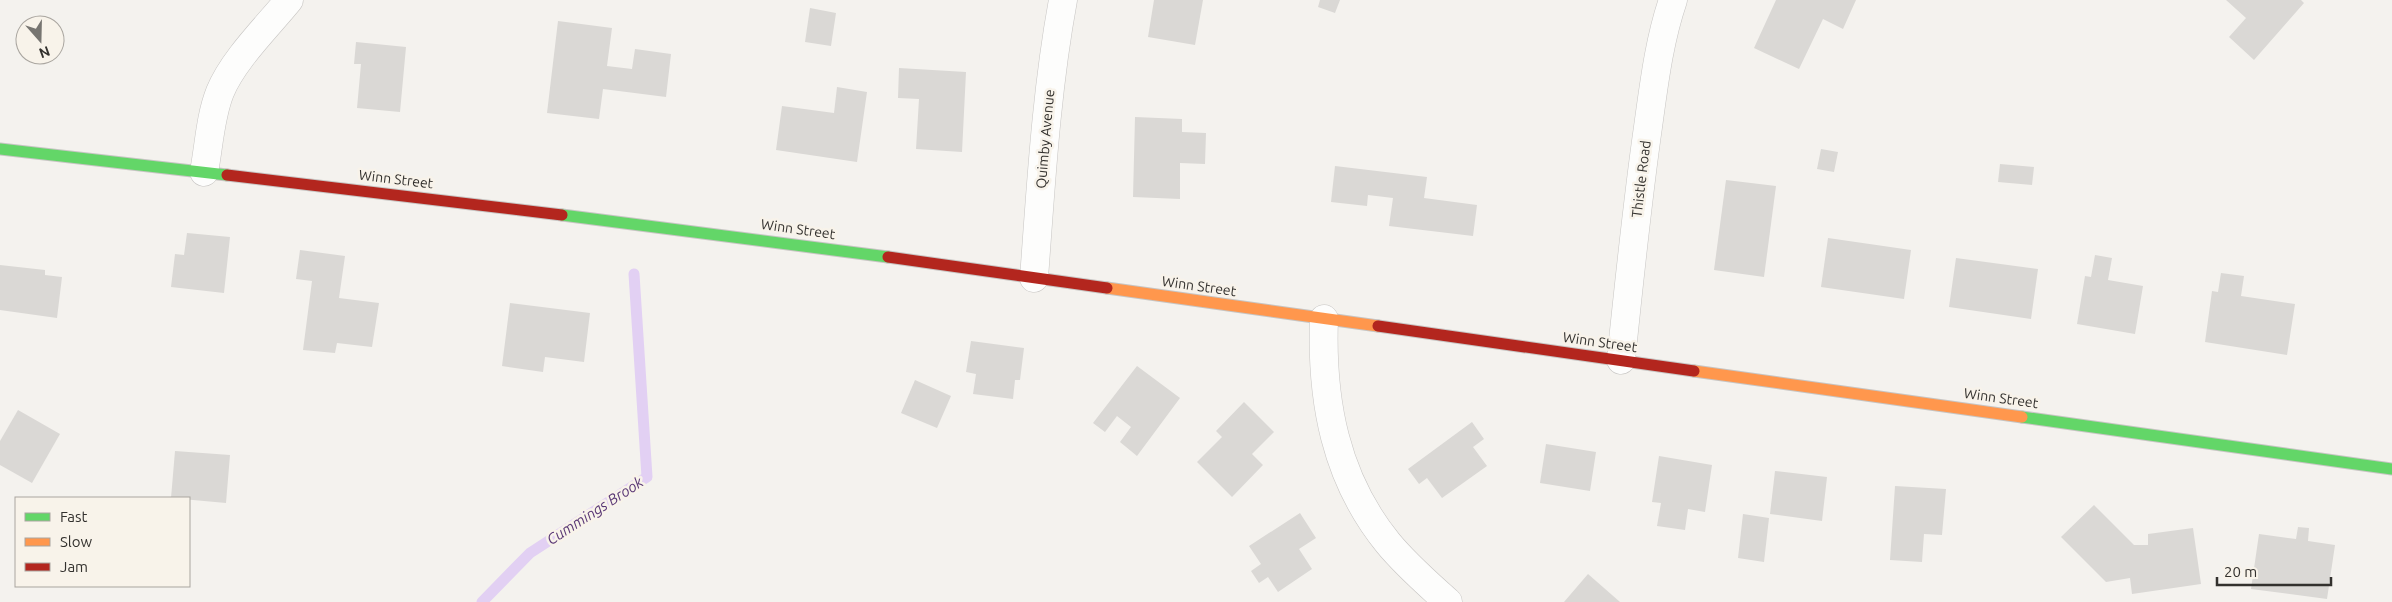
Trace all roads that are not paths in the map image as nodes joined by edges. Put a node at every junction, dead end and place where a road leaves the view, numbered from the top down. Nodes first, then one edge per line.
1 (289, 0) edge
2 (1062, 0) edge
3 (1672, 0) edge
4 (0, 149) edge
5 (204, 172) junction
6 (1034, 278) junction
7 (1324, 319) junction
8 (1620, 360) junction
9 (2392, 469) edge
10 (1448, 602) edge

1 - 5 street
2 - 6 street, Quimby Avenue
3 - 8 street, Thistle Road
4 - 5 main road, Winn Street
5 - 6 main road, Winn Street
6 - 7 main road, Winn Street
7 - 8 main road, Winn Street
7 - 10 street
8 - 9 main road, Winn Street

